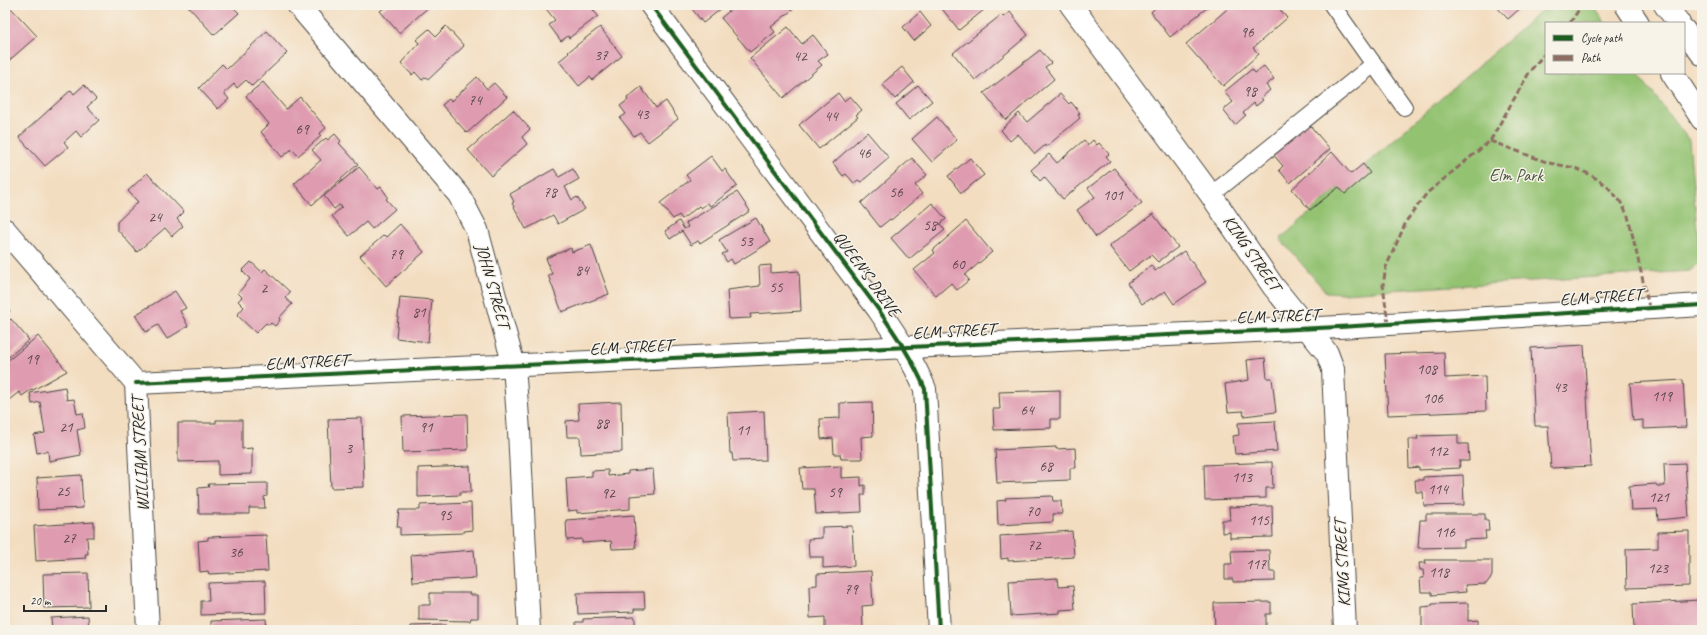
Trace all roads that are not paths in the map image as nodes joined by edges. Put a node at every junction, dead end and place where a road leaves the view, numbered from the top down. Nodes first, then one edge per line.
1 (298, 5) edge
2 (651, 5) edge
3 (1071, 5) edge
4 (1332, 5) edge
5 (1665, 5) edge
6 (1678, 22) edge
7 (1685, 31) edge
8 (1702, 54) edge
9 (1374, 64) junction
10 (1673, 74) edge
11 (1404, 107) dead end
12 (1702, 119) edge
13 (1210, 195) junction
14 (5, 230) edge
15 (1702, 305) edge
16 (1308, 328) junction
17 (904, 347) junction
18 (514, 366) junction
19 (136, 383) junction
20 (148, 630) edge
21 (529, 630) edge
22 (939, 630) edge
23 (1346, 630) edge

1 - 18 street, JOHN STREET
2 - 17 street, QUEEN'S DRIVE
3 - 13 street, KING STREET
4 - 9 lane
5 - 6 street
7 - 8 street
9 - 11 lane
9 - 13 lane
10 - 12 street
13 - 16 street, KING STREET
14 - 19 street, WILLIAM STREET
15 - 16 street, ELM STREET
16 - 17 street, ELM STREET
16 - 23 street, KING STREET
17 - 18 street, ELM STREET
17 - 22 street, QUEEN'S DRIVE
18 - 19 street, ELM STREET
18 - 21 street, JOHN STREET
19 - 20 street, WILLIAM STREET

